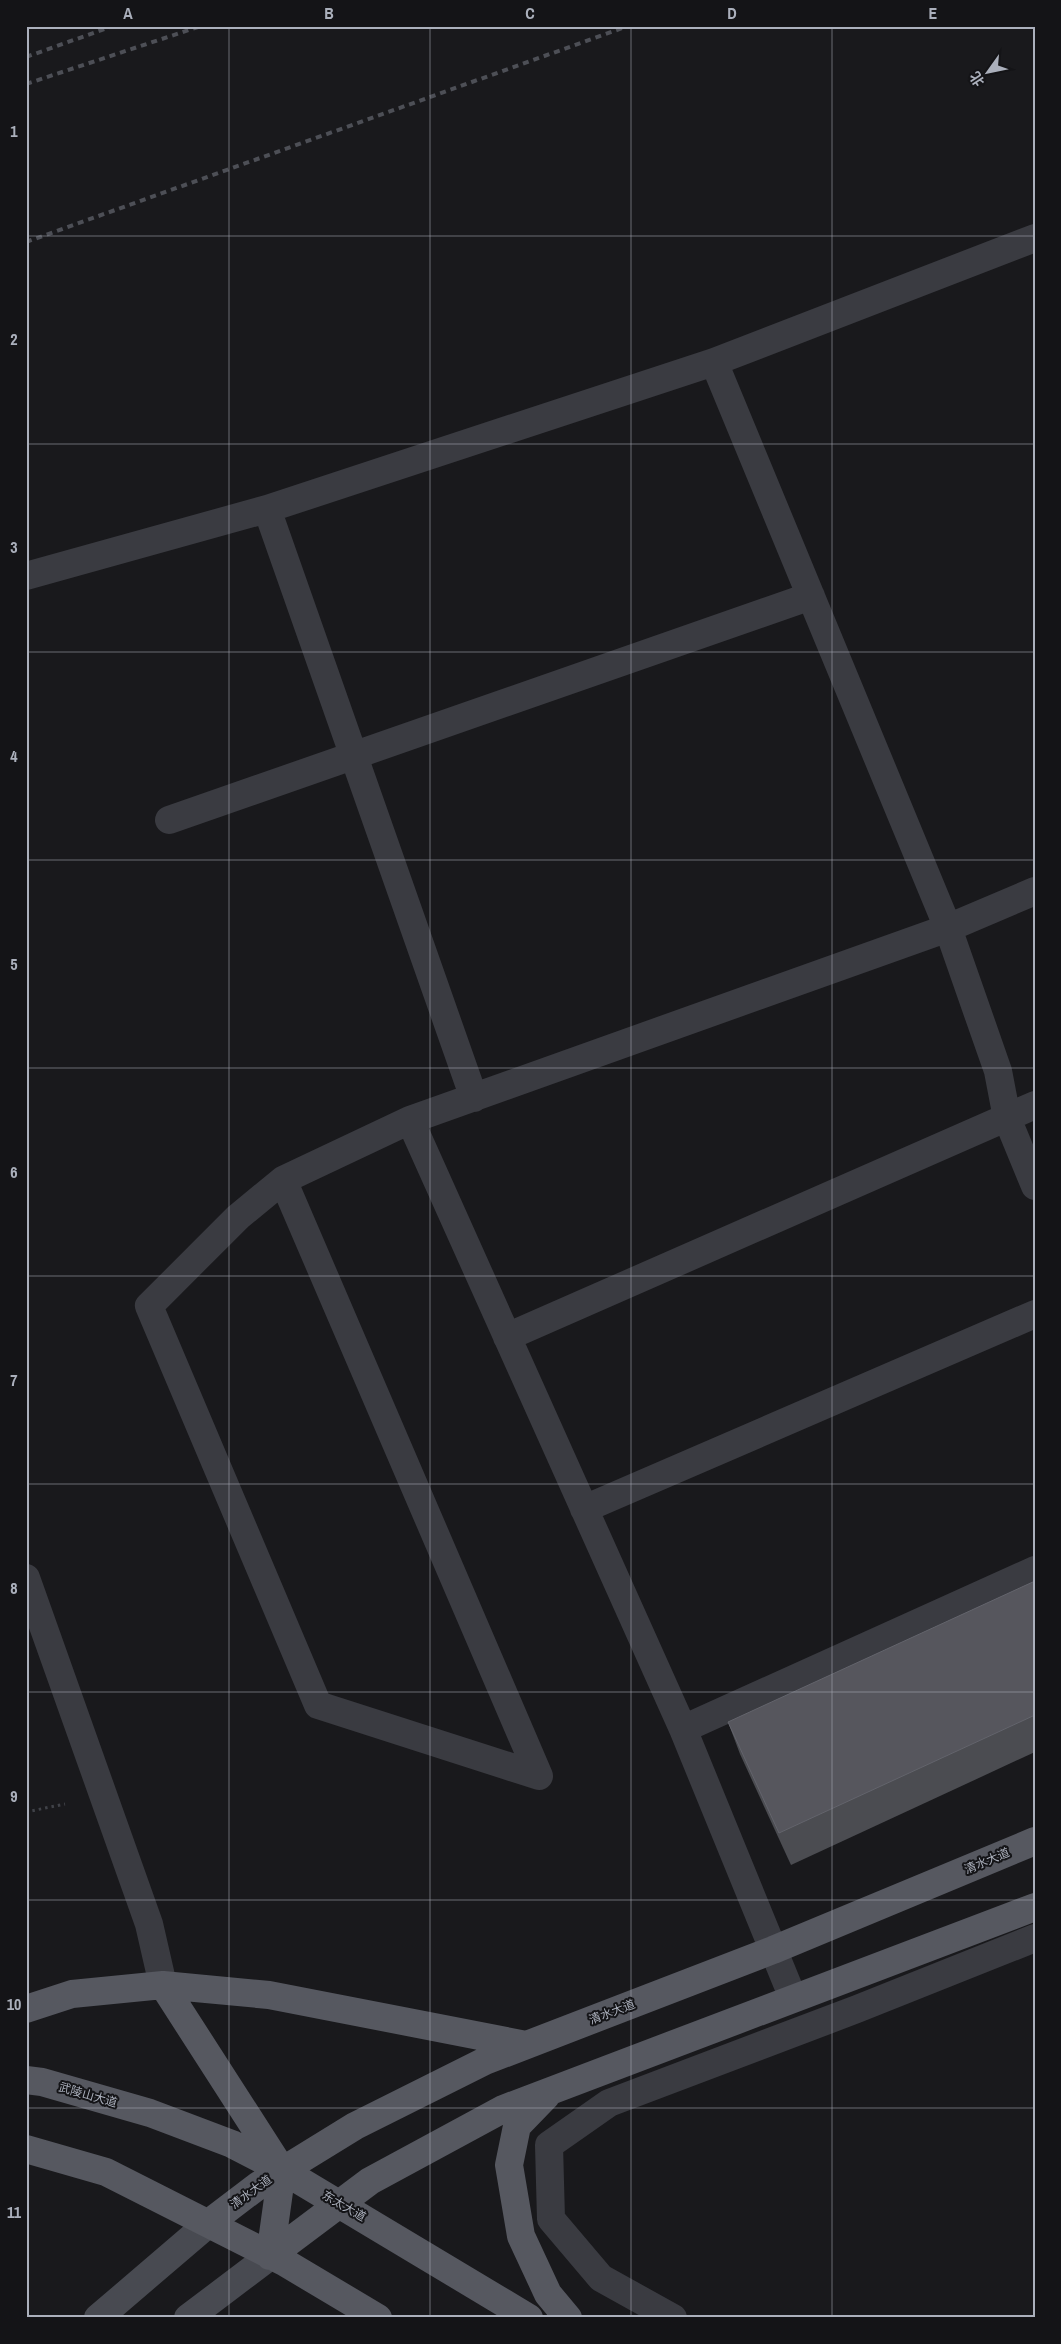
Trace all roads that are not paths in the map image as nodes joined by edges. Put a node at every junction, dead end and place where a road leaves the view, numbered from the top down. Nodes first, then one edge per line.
1 (1035, 238) edge
2 (714, 362) junction
3 (267, 509) junction
4 (26, 576) edge
5 (811, 596) junction
6 (354, 755) junction
7 (169, 820) dead end
8 (1035, 892) edge
9 (948, 928) junction
10 (474, 1098) junction
11 (1035, 1105) edge
12 (1006, 1118) junction
13 (410, 1120) junction
14 (283, 1180) junction
15 (1035, 1186) edge
16 (1035, 1314) edge
17 (507, 1337) junction
18 (584, 1509) junction
19 (1035, 1570) edge
20 (26, 1578) edge
21 (683, 1729) junction
22 (1035, 1841) edge
23 (1035, 1906) edge
24 (1035, 1938) edge
25 (773, 1950) junction
26 (164, 1984) junction
27 (793, 1998) junction
28 (26, 2009) edge
29 (526, 2045) junction
30 (26, 2080) edge
31 (552, 2090) junction
32 (150, 2113) joint
33 (26, 2148) edge
34 (282, 2170) junction
35 (340, 2204) junction
36 (210, 2224) junction
37 (270, 2256) junction
38 (98, 2318) edge
39 (188, 2318) edge
40 (378, 2318) edge
41 (529, 2318) edge
42 (568, 2318) edge
43 (673, 2318) edge

1 - 2 street
2 - 3 street
2 - 5 street
3 - 4 street
3 - 6 street
5 - 6 street
5 - 9 street
6 - 7 street
6 - 10 street
8 - 9 street
9 - 10 street
9 - 12 street
10 - 13 street
11 - 12 street
12 - 15 street
12 - 17 street
13 - 14 street
13 - 17 street
14 - 14 street
16 - 18 street
17 - 18 street
18 - 21 street
19 - 21 street
20 - 26 street
21 - 25 street
22 - 25 main road, 清水大道
23 - 27 main road
24 - 43 street
25 - 27 street
25 - 29 main road, 清水大道
26 - 28 main road
26 - 29 main road
26 - 34 main road
27 - 31 main road
29 - 34 main road, 清水大道
30 - 32 main road, 武陵山大道
31 - 35 main road
31 - 42 main road
32 - 34 main road, 东太大道
33 - 36 main road
34 - 35 main road, 东太大道
34 - 36 main road, 清水大道
34 - 37 main road
35 - 37 main road
35 - 41 main road, 东太大道
36 - 37 main road
36 - 38 main road
37 - 39 main road
37 - 40 main road

